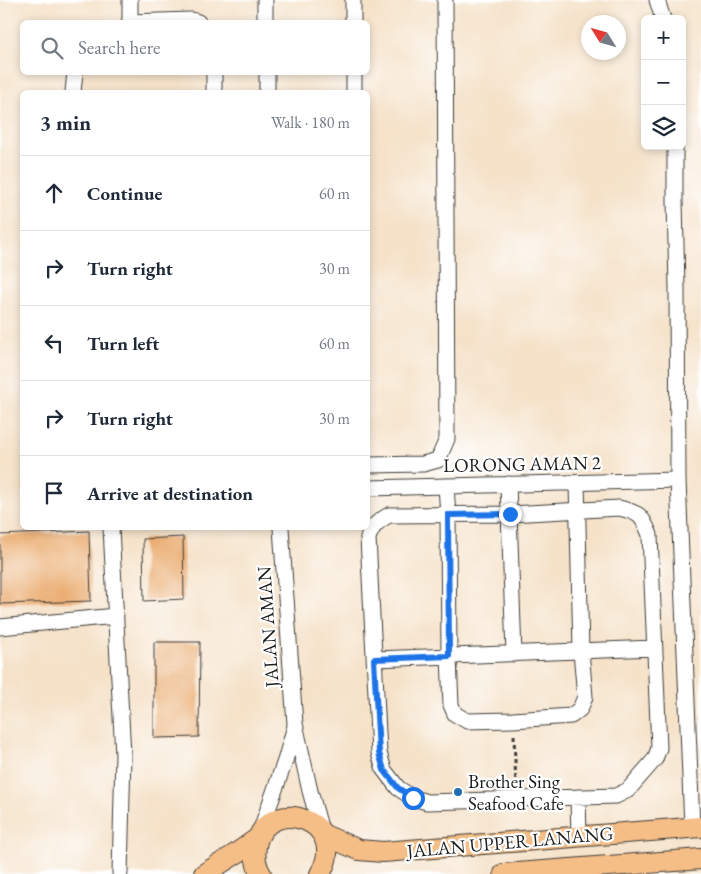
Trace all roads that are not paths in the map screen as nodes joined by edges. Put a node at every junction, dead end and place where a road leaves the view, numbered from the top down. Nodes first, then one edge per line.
1 (130, 0) edge
2 (264, 0) edge
3 (353, 0) edge
4 (444, 0) edge
5 (657, 0) edge
6 (662, 15) edge
7 (130, 20) edge
8 (265, 20) edge
9 (353, 20) edge
10 (75, 75) edge
11 (214, 75) edge
12 (267, 75) edge
13 (354, 75) edge
14 (73, 90) edge
15 (214, 90) edge
16 (267, 90) edge
17 (354, 90) edge
18 (675, 150) edge
19 (370, 465) edge
20 (678, 480) junction
21 (577, 482) junction
22 (508, 484) junction
23 (446, 486) junction
24 (370, 488) edge
25 (577, 510) junction
26 (510, 514) junction
27 (448, 515) junction
28 (111, 530) edge
29 (282, 530) edge
30 (116, 616) junction
31 (0, 628) edge
32 (654, 648) junction
33 (582, 651) junction
34 (514, 654) junction
35 (449, 656) junction
36 (374, 659) junction
37 (295, 724) junction
38 (578, 797) junction
39 (697, 827) edge
40 (322, 834) junction
41 (578, 836) junction
42 (258, 838) junction
43 (701, 859) edge
44 (120, 874) edge
45 (204, 874) edge
46 (261, 874) edge
47 (320, 874) edge
48 (504, 874) edge

1 - 7 street
2 - 8 street
3 - 9 street
4 - 19 street
5 - 6 street
10 - 14 street
11 - 15 street
12 - 16 street
13 - 17 street
18 - 20 street
20 - 21 street, LORONG AMAN 2
20 - 39 street
21 - 22 street, LORONG AMAN 2
21 - 25 street
22 - 23 street, LORONG AMAN 2
22 - 26 street
23 - 24 street, LORONG AMAN 2
23 - 27 street
25 - 26 street
25 - 32 street
25 - 33 street
26 - 27 street
26 - 34 street
27 - 35 street
27 - 36 street
28 - 30 street
29 - 37 street, JALAN AMAN
30 - 31 street
30 - 44 street
32 - 33 street
32 - 38 street
33 - 34 street
33 - 35 street
34 - 35 street
35 - 36 street
36 - 38 street
37 - 40 street
37 - 42 street
38 - 41 street
39 - 41 main road, JALAN UPPER LANANG
40 - 41 main road, JALAN UPPER LANANG
40 - 42 main road, JALAN UPPER LANANG
40 - 47 main road
42 - 45 main road, JALAN UPPER LANANG
42 - 46 main road
43 - 48 main road, JALAN UPPER LANANG

